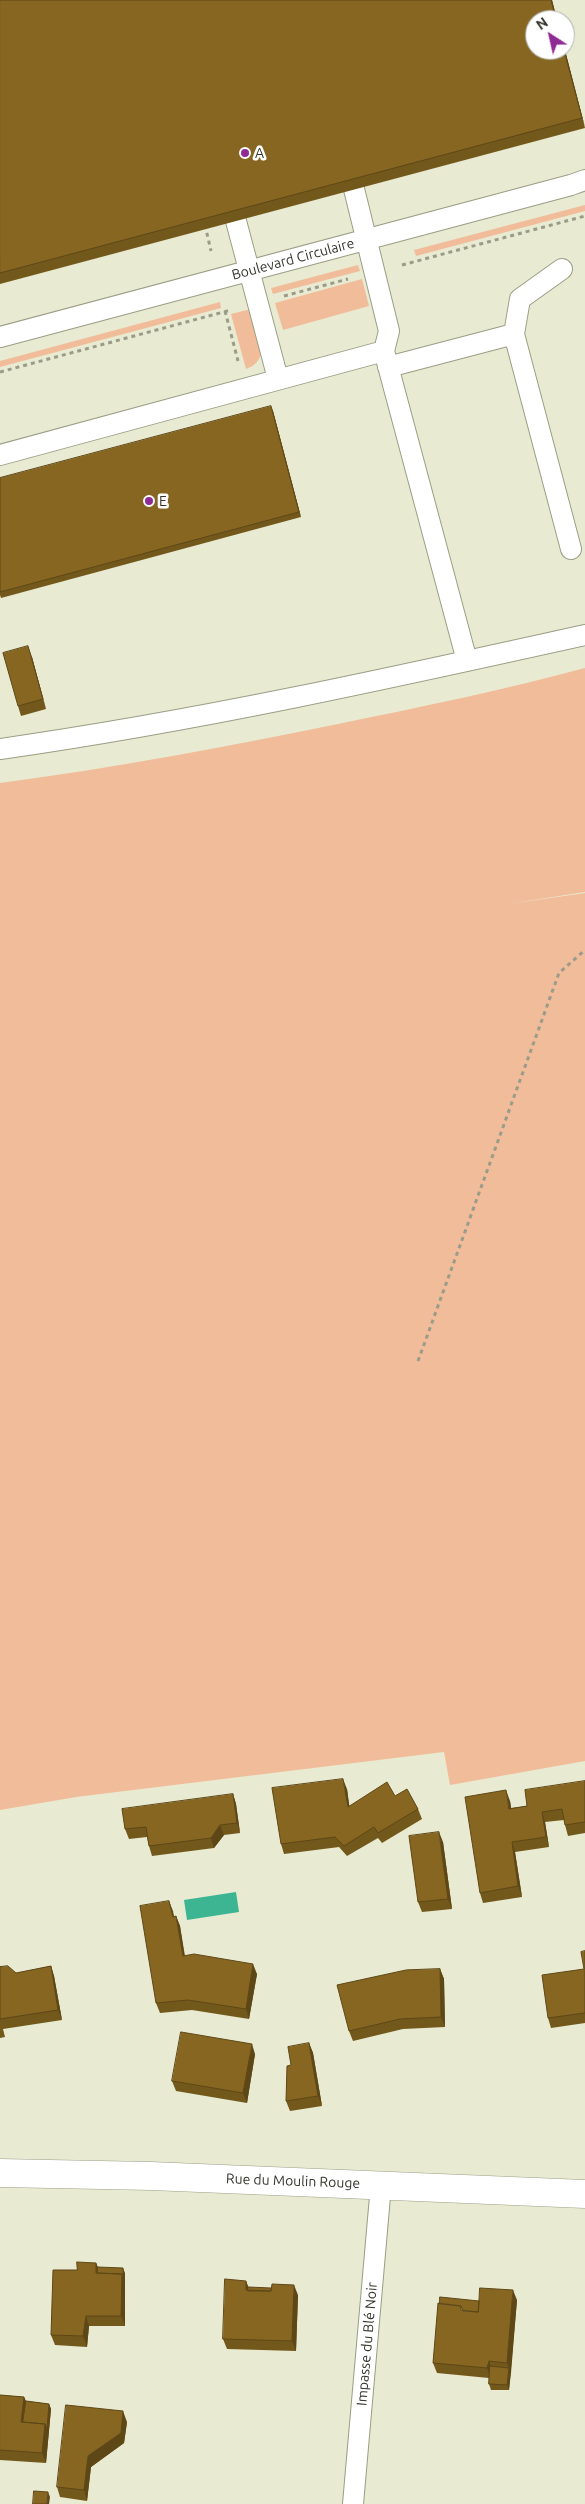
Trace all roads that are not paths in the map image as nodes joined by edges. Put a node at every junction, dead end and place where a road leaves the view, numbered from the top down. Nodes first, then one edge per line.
1 (585, 180) edge
2 (354, 189) edge
3 (236, 221) edge
4 (367, 239) junction
5 (562, 269) dead end
6 (249, 270) junction
7 (514, 334) junction
8 (0, 337) edge
9 (386, 359) junction
10 (278, 379) junction
11 (0, 454) edge
12 (571, 549) dead end
13 (585, 635) edge
14 (466, 661) junction
15 (0, 749) edge
16 (0, 2173) edge
17 (381, 2185) junction
18 (585, 2194) edge
19 (353, 2504) edge

1 - 4 lane, Boulevard Circulaire
2 - 4 lane
3 - 6 lane
4 - 6 lane, Boulevard Circulaire
4 - 9 lane
5 - 7 lane
6 - 8 lane, Boulevard Circulaire
6 - 10 lane
7 - 9 lane
7 - 12 lane
9 - 10 lane
9 - 14 lane
10 - 11 lane
13 - 14 lane
14 - 15 lane
16 - 17 street, Rue du Moulin Rouge
17 - 18 street, Rue du Moulin Rouge
17 - 19 lane, Impasse du Blé Noir

